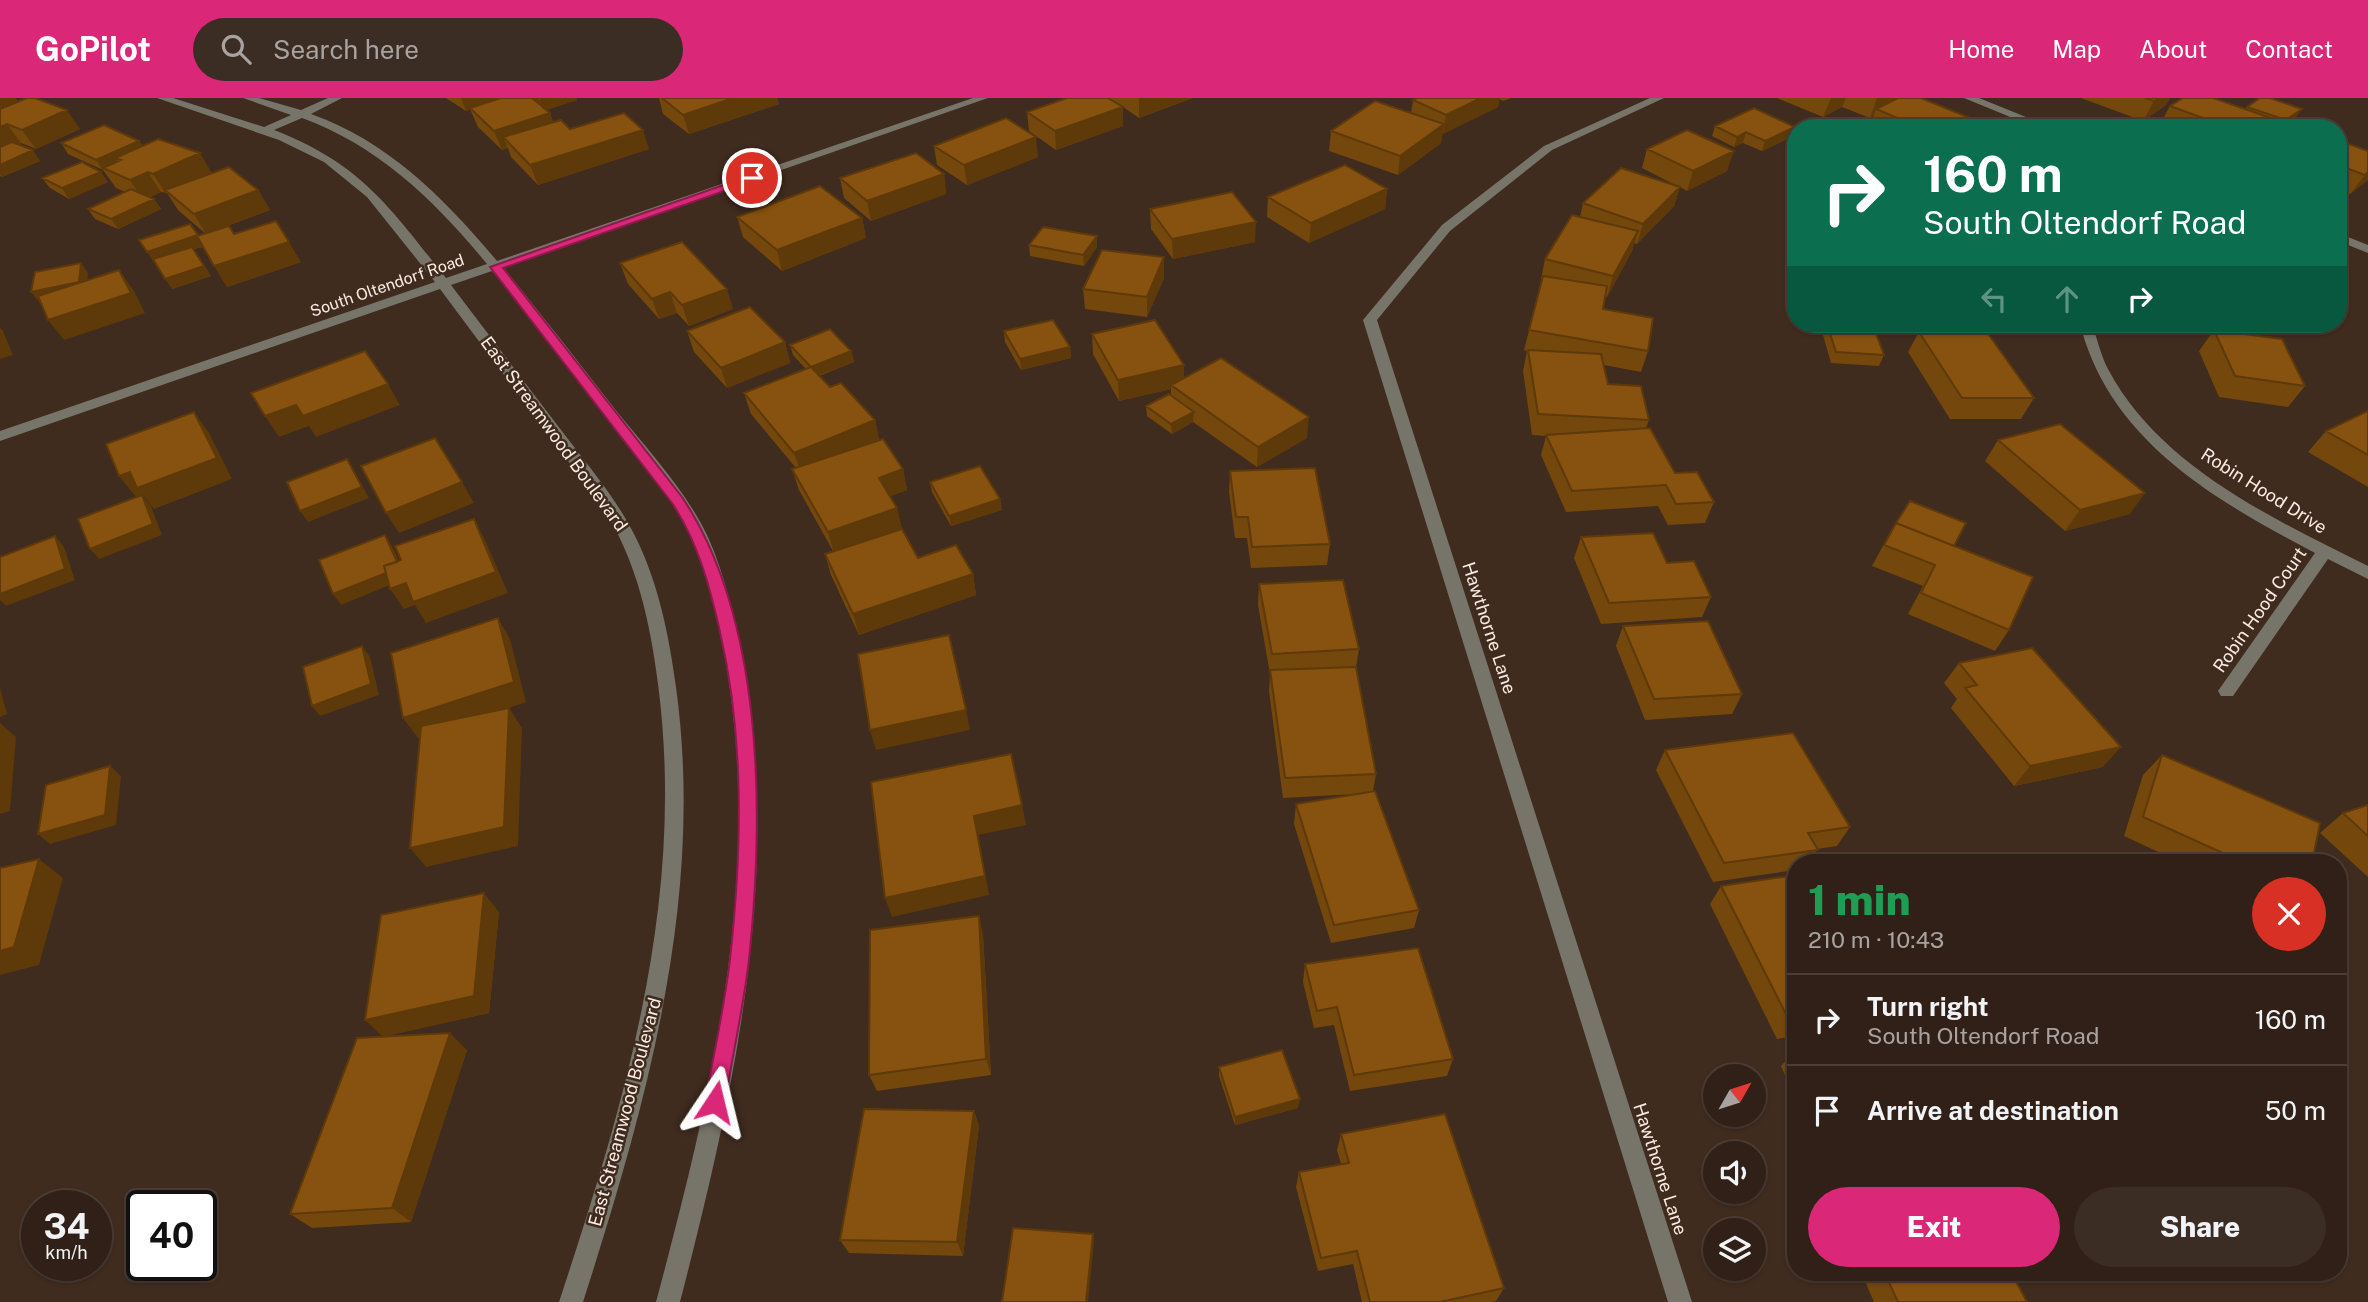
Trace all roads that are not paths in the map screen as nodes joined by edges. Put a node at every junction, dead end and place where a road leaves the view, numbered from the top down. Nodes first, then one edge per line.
1 (162, 98) edge
2 (248, 98) edge
3 (337, 98) edge
4 (983, 98) edge
5 (1659, 98) edge
6 (1969, 98) edge
7 (300, 114) junction
8 (2024, 119) edge
9 (264, 131) junction
10 (2347, 240) edge
11 (2368, 248) edge
12 (496, 267) junction
13 (444, 284) junction
14 (2088, 333) edge
15 (0, 436) edge
16 (2325, 551) junction
17 (2368, 573) edge
18 (2227, 691) dead end
19 (571, 1302) edge
20 (668, 1302) edge
21 (1680, 1302) edge

1 - 9 street, East Streamwood Boulevard
2 - 7 street
3 - 7 street
4 - 12 street, South Oltendorf Road
5 - 21 street, Hawthorne Lane
6 - 8 street
7 - 9 street
7 - 12 street
9 - 13 street, East Streamwood Boulevard
10 - 11 street
12 - 13 street, South Oltendorf Road
12 - 20 street
13 - 15 street, South Oltendorf Road
13 - 19 street, East Streamwood Boulevard
14 - 16 street, Robin Hood Drive
16 - 17 street, Robin Hood Drive
16 - 18 street, Robin Hood Court

